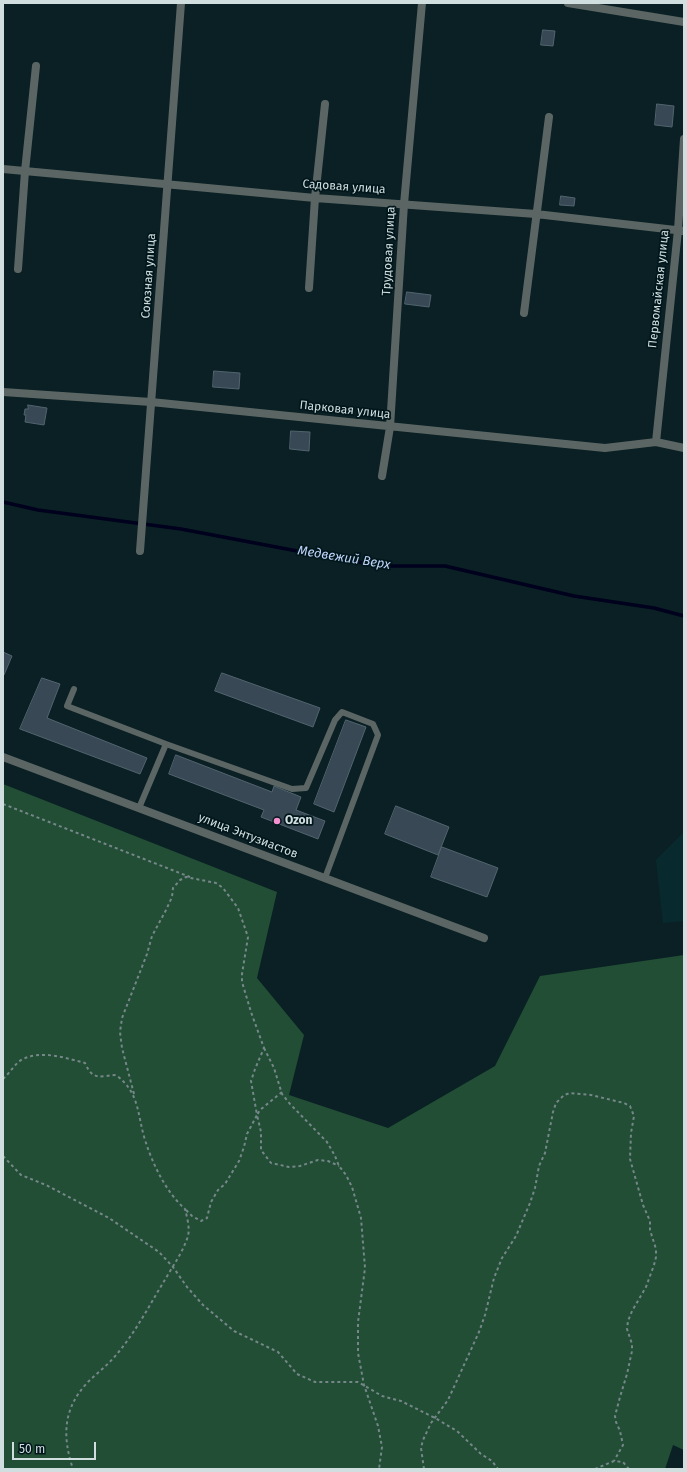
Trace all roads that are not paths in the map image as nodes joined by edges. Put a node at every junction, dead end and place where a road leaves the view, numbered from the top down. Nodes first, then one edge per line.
1 (181, 3) edge
2 (422, 3) edge
3 (568, 3) edge
4 (684, 22) edge
5 (36, 66) dead end
6 (325, 104) dead end
7 (549, 117) dead end
8 (684, 139) edge
9 (3, 169) edge
10 (25, 171) junction
11 (168, 184) junction
12 (315, 198) junction
13 (404, 204) junction
14 (536, 214) junction
15 (681, 230) edge
16 (18, 269) dead end
17 (309, 288) dead end
18 (524, 313) dead end
19 (3, 392) edge
20 (151, 402) junction
21 (390, 427) junction
22 (656, 442) junction
23 (684, 448) edge
24 (382, 476) dead end
25 (140, 551) dead end
26 (74, 689) dead end
27 (166, 744) junction
28 (3, 757) edge
29 (139, 808) junction
30 (325, 878) junction
31 (484, 938) dead end

1 - 11 street, Союзная улица
2 - 13 street, Трудовая улица
3 - 4 street
5 - 10 street
6 - 12 street
7 - 14 street
8 - 15 street, Первомайская улица
9 - 10 street, Садовая улица
10 - 11 street, Садовая улица
10 - 16 street
11 - 12 street, Садовая улица
11 - 20 street, Союзная улица
12 - 13 street, Садовая улица
12 - 17 street
13 - 14 street, Садовая улица
13 - 21 street, Трудовая улица
14 - 15 street, Садовая улица
14 - 18 street
15 - 22 street, Первомайская улица
19 - 20 street, Парковая улица
20 - 21 street, Парковая улица
20 - 25 street, Союзная улица
21 - 22 street, Парковая улица
21 - 24 street, Трудовая улица
22 - 23 street, Парковая улица
26 - 27 lane
27 - 29 lane
27 - 30 lane
28 - 29 street, улица Энтузиастов
29 - 30 street, улица Энтузиастов
30 - 31 street, улица Энтузиастов

